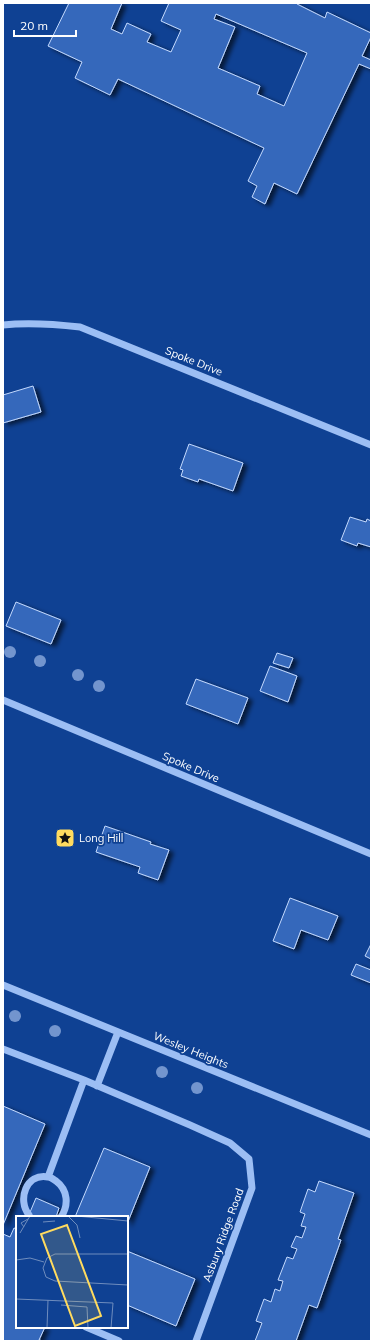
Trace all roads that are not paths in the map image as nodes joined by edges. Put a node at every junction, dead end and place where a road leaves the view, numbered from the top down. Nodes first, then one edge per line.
1 (3, 325) edge
2 (371, 445) edge
3 (3, 700) edge
4 (371, 854) edge
5 (3, 985) edge
6 (118, 1032) junction
7 (3, 1049) edge
8 (84, 1080) junction
9 (97, 1086) junction
10 (371, 1135) edge
11 (48, 1176) junction
12 (29, 1215) dead end
13 (61, 1216) edge
14 (88, 1328) edge
15 (119, 1341) edge
16 (196, 1341) edge

1 - 2 street, Spoke Drive
3 - 4 street, Spoke Drive
5 - 6 street, Wesley Heights
6 - 9 street
6 - 10 street, Wesley Heights
7 - 8 street, Asbury Ridge Road
8 - 9 street, Asbury Ridge Road
8 - 11 street
9 - 16 street, Asbury Ridge Road
11 - 12 street
11 - 13 street
14 - 15 street

